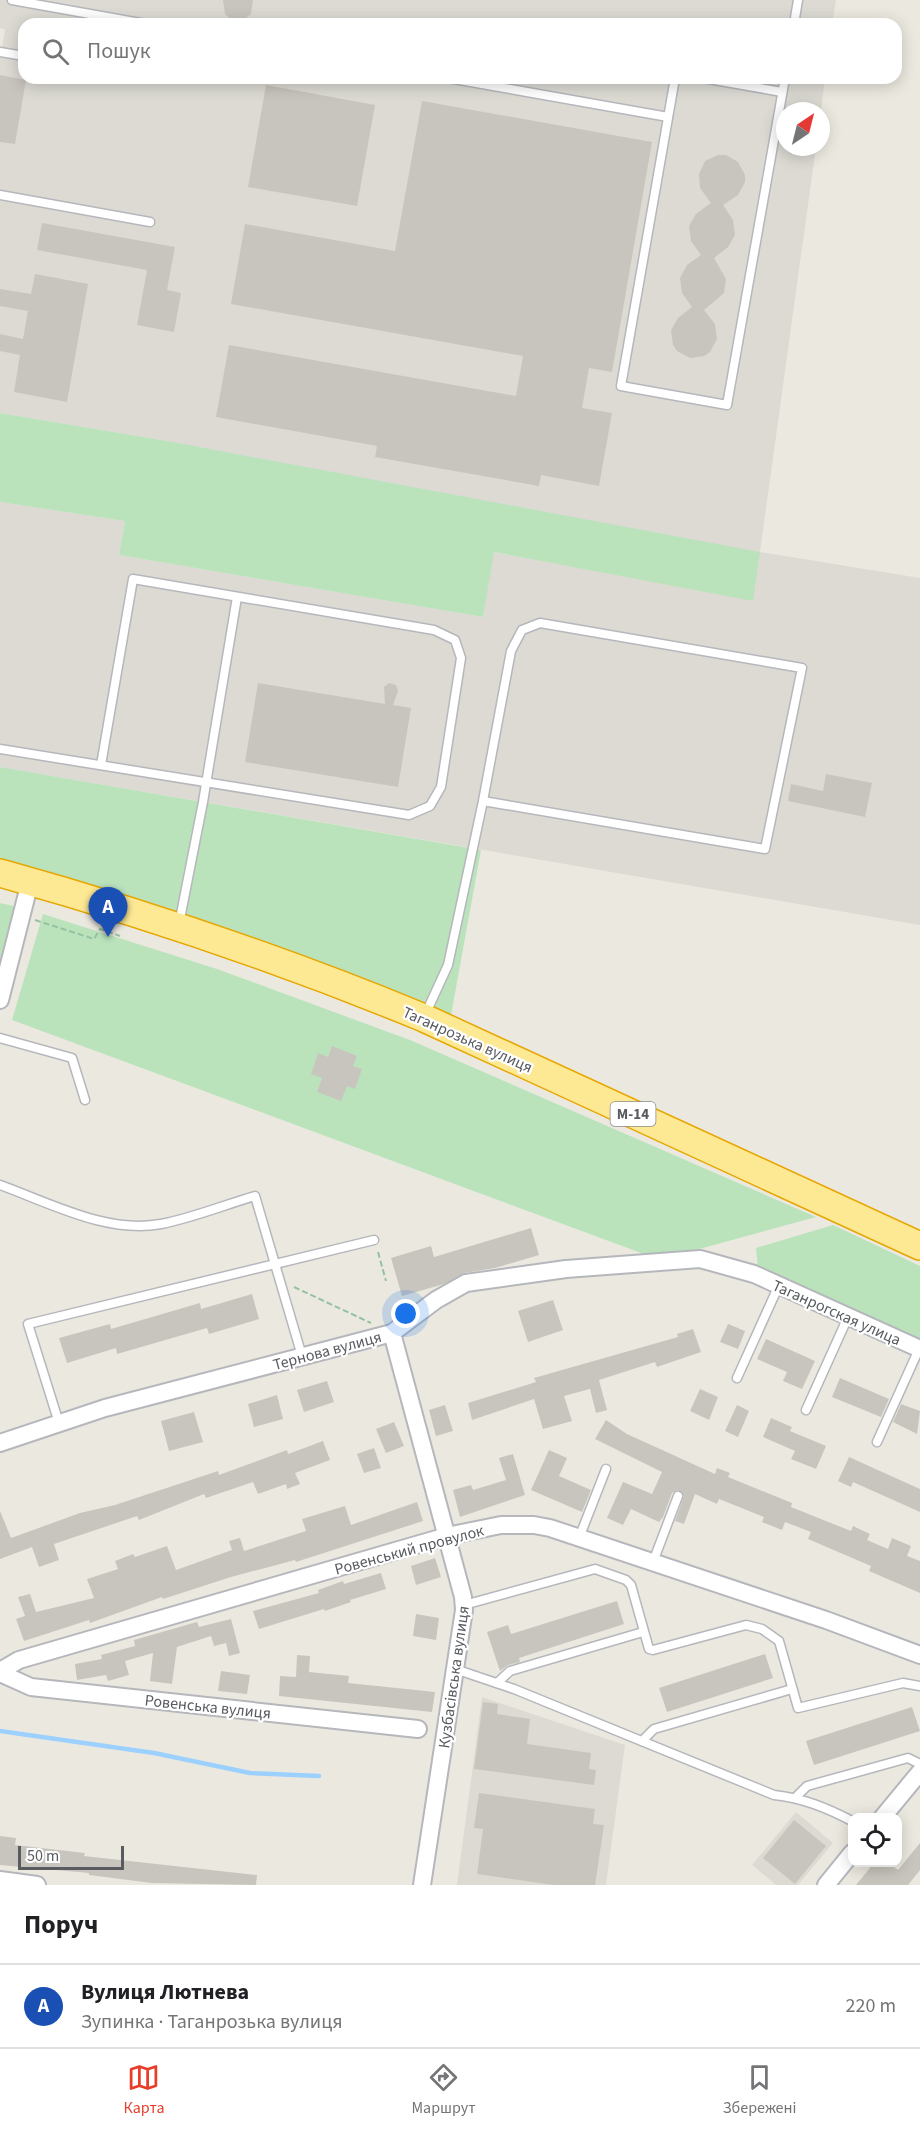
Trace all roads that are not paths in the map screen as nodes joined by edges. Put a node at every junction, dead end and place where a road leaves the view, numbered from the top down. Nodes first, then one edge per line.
1 (12, 0) edge
2 (798, 0) edge
3 (46, 3) edge
4 (117, 18) edge
5 (795, 18) edge
6 (0, 52) edge
7 (18, 55) edge
8 (482, 84) edge
9 (674, 84) edge
10 (737, 84) edge
11 (783, 84) edge
12 (782, 92) junction
13 (668, 117) junction
14 (0, 195) edge
15 (150, 222) dead end
16 (237, 597) junction
17 (0, 749) edge
18 (101, 765) junction
19 (206, 782) junction
20 (483, 801) junction
21 (0, 873) edge
22 (30, 882) junction
23 (178, 928) junction
24 (0, 1000) edge
25 (424, 1018) junction
26 (0, 1038) edge
27 (85, 1100) dead end
28 (0, 1185) edge
29 (374, 1240) road end
30 (920, 1246) edge
31 (275, 1264) junction
32 (754, 1274) joint
33 (779, 1286) junction
34 (848, 1317) junction
35 (392, 1333) junction
36 (920, 1349) edge
37 (302, 1356) junction
38 (737, 1378) dead end
39 (806, 1410) dead end
40 (59, 1423) junction
41 (877, 1442) dead end
42 (0, 1443) edge
43 (606, 1469) dead end
44 (678, 1497) dead end
45 (447, 1536) junction
46 (579, 1538) junction
47 (653, 1562) junction
48 (464, 1605) junction
49 (643, 1632) junction
50 (920, 1655) edge
51 (455, 1669) junction
52 (0, 1672) edge
53 (497, 1683) junction
54 (920, 1686) edge
55 (792, 1689) junction
56 (418, 1729) dead end
57 (642, 1741) junction
58 (920, 1764) edge
59 (920, 1772) edge
60 (796, 1797) junction
61 (886, 1813) edge
62 (848, 1819) edge
63 (848, 1858) edge
64 (0, 1880) edge
65 (37, 1885) edge
66 (422, 1885) edge
67 (826, 1885) edge

1 - 3 lane
2 - 5 lane
3 - 4 lane
6 - 7 lane
8 - 13 lane
9 - 13 lane
10 - 12 lane
11 - 12 lane
12 - 13 lane
14 - 15 lane
16 - 18 lane
16 - 19 lane
16 - 19 lane
17 - 18 lane
18 - 19 lane
19 - 23 lane
20 - 20 lane
20 - 25 lane
21 - 22 highway, Таганрозька вулиця / М-14
22 - 23 highway, Таганрозька вулиця / М-14
22 - 24 street
23 - 25 highway, Таганрозька вулиця / М-14
25 - 30 highway, Таганрозька вулиця / М-14
26 - 27 lane
28 - 31 lane
29 - 31 lane
31 - 37 lane
31 - 40 lane
32 - 33 street, Таганрогская улица
32 - 35 street, Тернова вулиця
33 - 34 street, Таганрогская улица
33 - 38 lane
34 - 36 street, Таганрогская улица
34 - 39 lane
35 - 37 street, Тернова вулиця
35 - 45 street, Кузбасівська вулиця
36 - 41 lane
37 - 40 street, Тернова вулиця
40 - 42 street, Тернова вулиця
43 - 46 lane
44 - 47 lane
45 - 46 street, Ровенський провулок
45 - 48 street, Кузбасівська вулиця
45 - 52 street, Ровенський провулок
46 - 47 street, Ровенський провулок
47 - 50 street, Ровенський провулок
48 - 49 lane
48 - 51 street, Кузбасівська вулиця
49 - 53 lane
49 - 55 lane
51 - 53 lane
51 - 66 street, Кузбасівська вулиця
52 - 56 street, Ровенська вулиця
53 - 57 lane
54 - 55 lane
55 - 57 lane
57 - 60 lane
58 - 60 lane
59 - 61 street
60 - 62 lane
63 - 67 street
64 - 65 street

